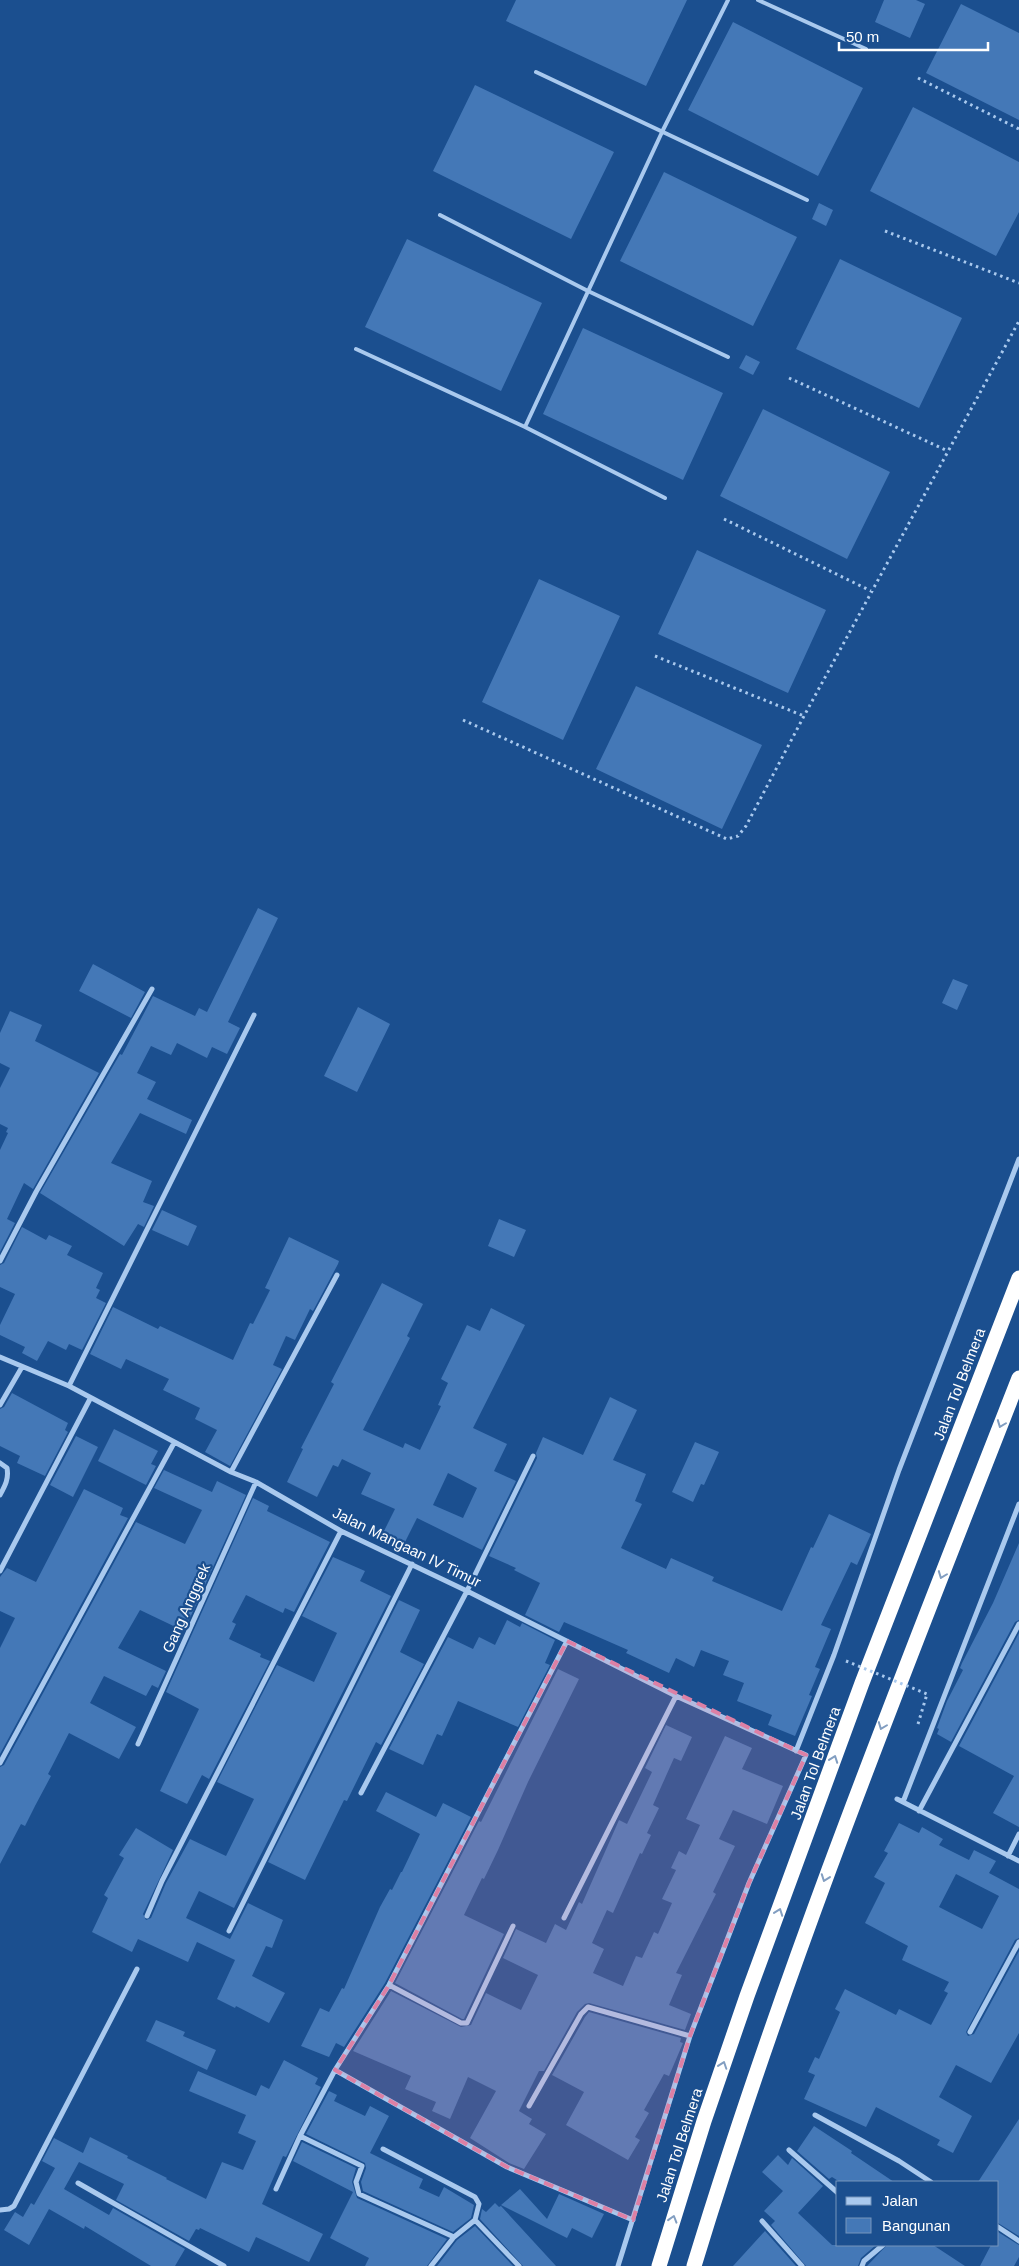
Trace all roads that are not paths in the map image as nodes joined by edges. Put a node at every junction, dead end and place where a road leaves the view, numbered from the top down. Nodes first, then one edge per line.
1 (728, 0) edge
2 (758, 0) edge
3 (866, 49) dead end
4 (536, 72) dead end
5 (663, 130) junction
6 (807, 200) dead end
7 (440, 215) dead end
8 (588, 291) junction
9 (356, 349) dead end
10 (728, 357) dead end
11 (525, 428) junction
12 (665, 498) dead end
13 (152, 990) dead end
14 (254, 1015) dead end
15 (1019, 1159) edge
16 (0, 1261) edge
17 (337, 1275) dead end
18 (1019, 1278) edge
19 (0, 1357) edge
20 (22, 1366) junction
21 (1019, 1378) edge
22 (69, 1386) junction
23 (90, 1399) junction
24 (0, 1405) edge
25 (174, 1443) junction
26 (533, 1456) dead end
27 (0, 1463) edge
28 (231, 1472) junction
29 (256, 1482) junction
30 (0, 1496) edge
31 (1019, 1504) edge
32 (341, 1531) junction
33 (412, 1564) junction
34 (0, 1571) edge
35 (467, 1590) junction
36 (1019, 1624) edge
37 (567, 1641) junction
38 (676, 1696) junction
39 (138, 1744) dead end
40 (796, 1751) junction
41 (0, 1762) edge
42 (361, 1793) dead end
43 (918, 1811) junction
44 (1019, 1834) edge
45 (1008, 1856) junction
46 (1019, 1861) edge
47 (147, 1916) dead end
48 (564, 1918) dead end
49 (513, 1926) dead end
50 (229, 1931) dead end
51 (1019, 1942) edge
52 (137, 1969) dead end
53 (389, 1985) junction
54 (970, 2032) dead end
55 (690, 2036) junction
56 (335, 2070) junction
57 (529, 2106) dead end
58 (815, 2115) dead end
59 (300, 2136) junction
60 (383, 2149) dead end
61 (788, 2150) dead end
62 (930, 2181) edge
63 (78, 2183) dead end
64 (276, 2189) dead end
65 (836, 2191) edge
66 (0, 2210) edge
67 (475, 2220) junction
68 (632, 2220) junction
69 (762, 2221) dead end
70 (999, 2228) edge
71 (454, 2236) junction
72 (1019, 2241) edge
73 (882, 2246) edge
74 (224, 2266) edge
75 (431, 2266) edge
76 (519, 2266) edge
77 (618, 2266) edge
78 (659, 2266) edge
79 (694, 2266) edge
80 (802, 2266) edge
81 (862, 2266) edge

1 - 5 lane
2 - 3 lane
4 - 5 lane
5 - 6 lane
5 - 8 lane
7 - 8 lane
8 - 10 lane
8 - 11 lane
9 - 11 lane
11 - 12 lane
13 - 16 street
14 - 22 street
15 - 40 street
17 - 28 street
78 -> 18 highway, Jalan Tol Belmera
19 - 20 street, Jalan Mangaan IV Timur
20 - 22 street, Jalan Mangaan IV Timur
20 - 24 street
21 -> 79 highway
22 - 23 street, Jalan Mangaan IV Timur
23 - 25 street, Jalan Mangaan IV Timur
23 - 34 street
25 - 28 street, Jalan Mangaan IV Timur
25 - 41 street
26 - 35 street
27 - 30 street
28 - 29 street, Jalan Mangaan IV Timur
29 - 32 street, Jalan Mangaan IV Timur
29 - 39 street, Gang Anggrek
31 - 43 street
32 - 33 street, Jalan Mangaan IV Timur
32 - 47 street
33 - 35 street, Jalan Mangaan IV Timur
33 - 50 street
35 - 37 street, Jalan Mangaan IV Timur
35 - 42 street
36 - 43 street
37 - 38 street, Jalan Mangaan IV Timur
37 - 53 street
38 - 40 street, Jalan Mangaan IV Timur
38 - 48 street
40 - 55 street, Jalan Mangaan IV Timur
43 - 45 street
44 - 45 street
45 - 46 street
49 - 53 street
51 - 54 street
52 - 66 street
53 - 56 street
55 - 57 street
55 - 68 street
56 - 59 street
56 - 68 street
58 - 62 street
59 - 64 street
59 - 71 street
60 - 67 street
61 - 65 street
63 - 74 street
67 - 71 street
67 - 76 street
68 - 77 street
69 - 80 street
70 - 72 street
71 - 75 street
73 - 81 street

